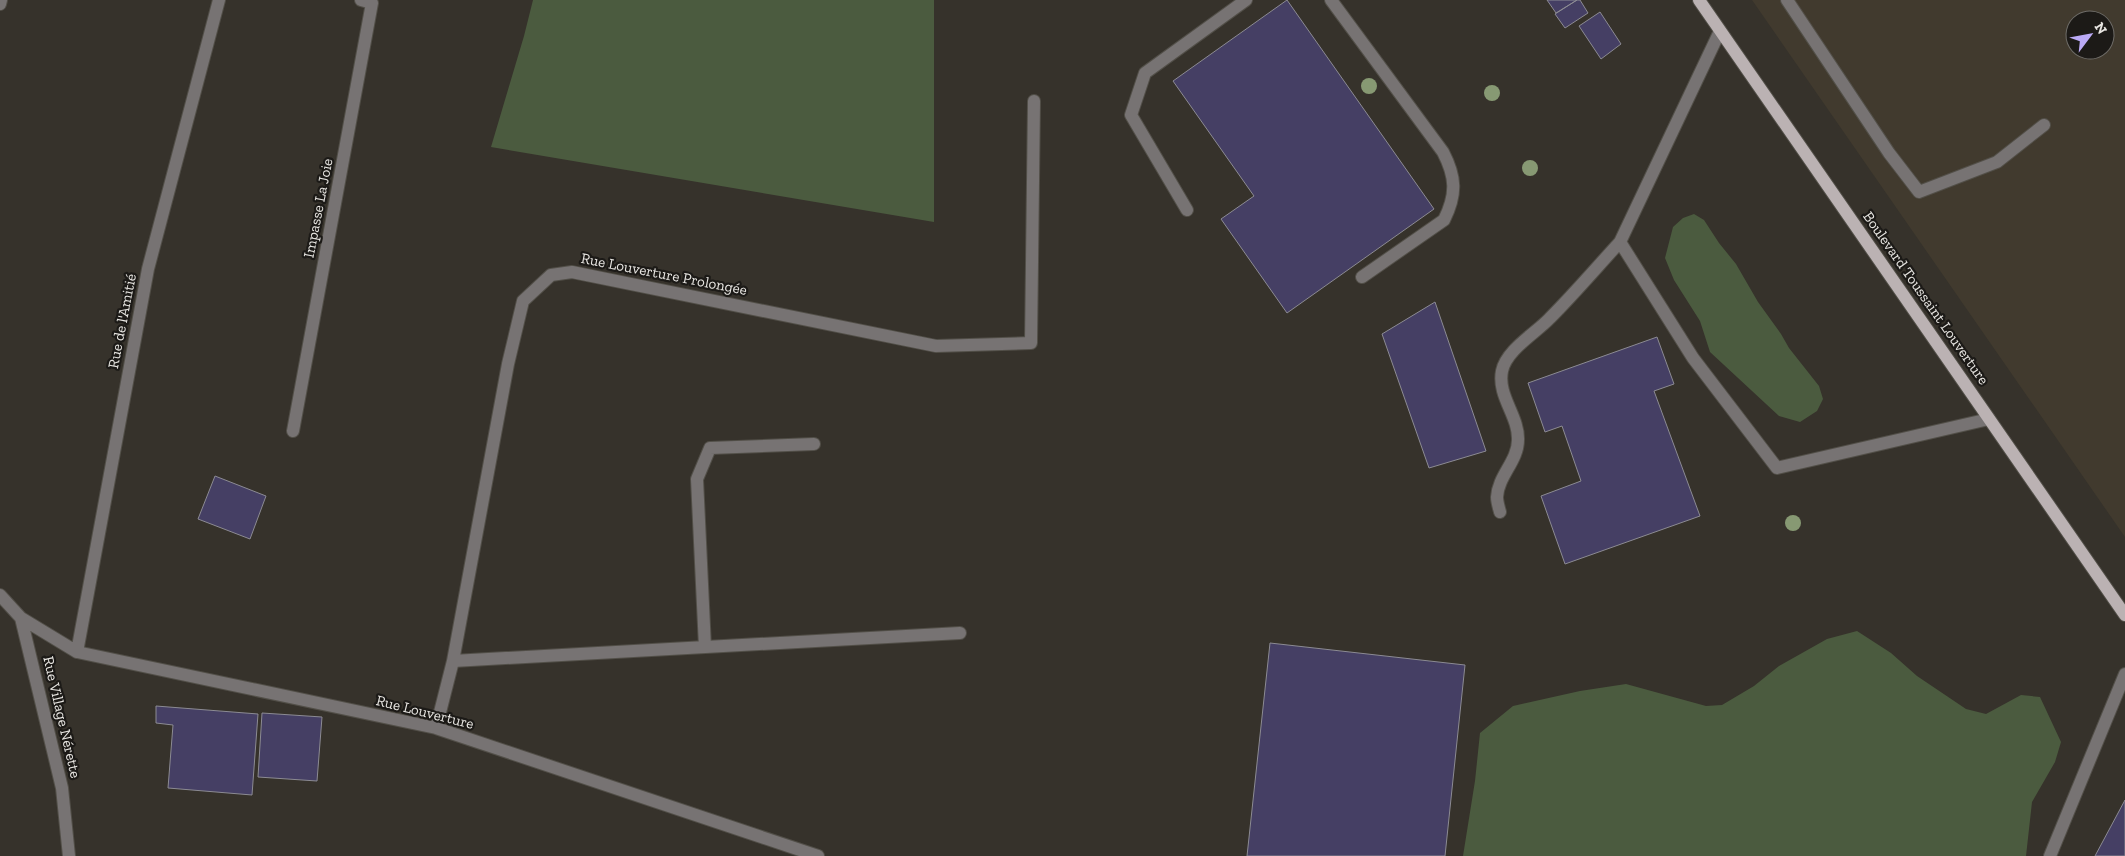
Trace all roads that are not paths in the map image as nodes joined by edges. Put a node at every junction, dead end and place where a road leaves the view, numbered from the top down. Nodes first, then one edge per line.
1 (1, 0) edge
2 (219, 0) edge
3 (361, 0) edge
4 (1246, 0) edge
5 (1331, 0) edge
6 (1699, 0) edge
7 (1787, 0) edge
8 (0, 4) edge
9 (1720, 31) junction
10 (1034, 101) dead end
11 (2044, 125) dead end
12 (1187, 210) dead end
13 (1620, 242) junction
14 (1362, 277) dead end
15 (1990, 419) junction
16 (293, 431) dead end
17 (814, 444) dead end
18 (1500, 512) dead end
19 (0, 595) edge
20 (2125, 615) edge
21 (21, 618) junction
22 (960, 633) dead end
23 (704, 647) junction
24 (77, 652) junction
25 (453, 661) junction
26 (2125, 674) edge
27 (436, 728) junction
28 (69, 856) edge
29 (818, 856) edge
30 (2050, 856) edge

1 - 8 street
2 - 24 street, Rue de l'Amitié
3 - 16 street, Impasse La Joie
4 - 12 street
5 - 14 street
6 - 9 main road, Boulevard Toussaint Louverture
7 - 11 street
9 - 13 street
9 - 15 main road, Boulevard Toussaint Louverture
10 - 25 street, Rue Louverture Prolongée
13 - 15 street
13 - 18 street
15 - 20 main road, Boulevard Toussaint Louverture
17 - 23 street
19 - 21 street, Rue Village Nérette
21 - 24 street, Rue Louverture
21 - 28 street, Rue Village Nérette
22 - 23 street
23 - 25 street
24 - 27 street, Rue Louverture
25 - 27 street, Rue Louverture Prolongée
26 - 30 street
27 - 29 street, Rue Louverture

